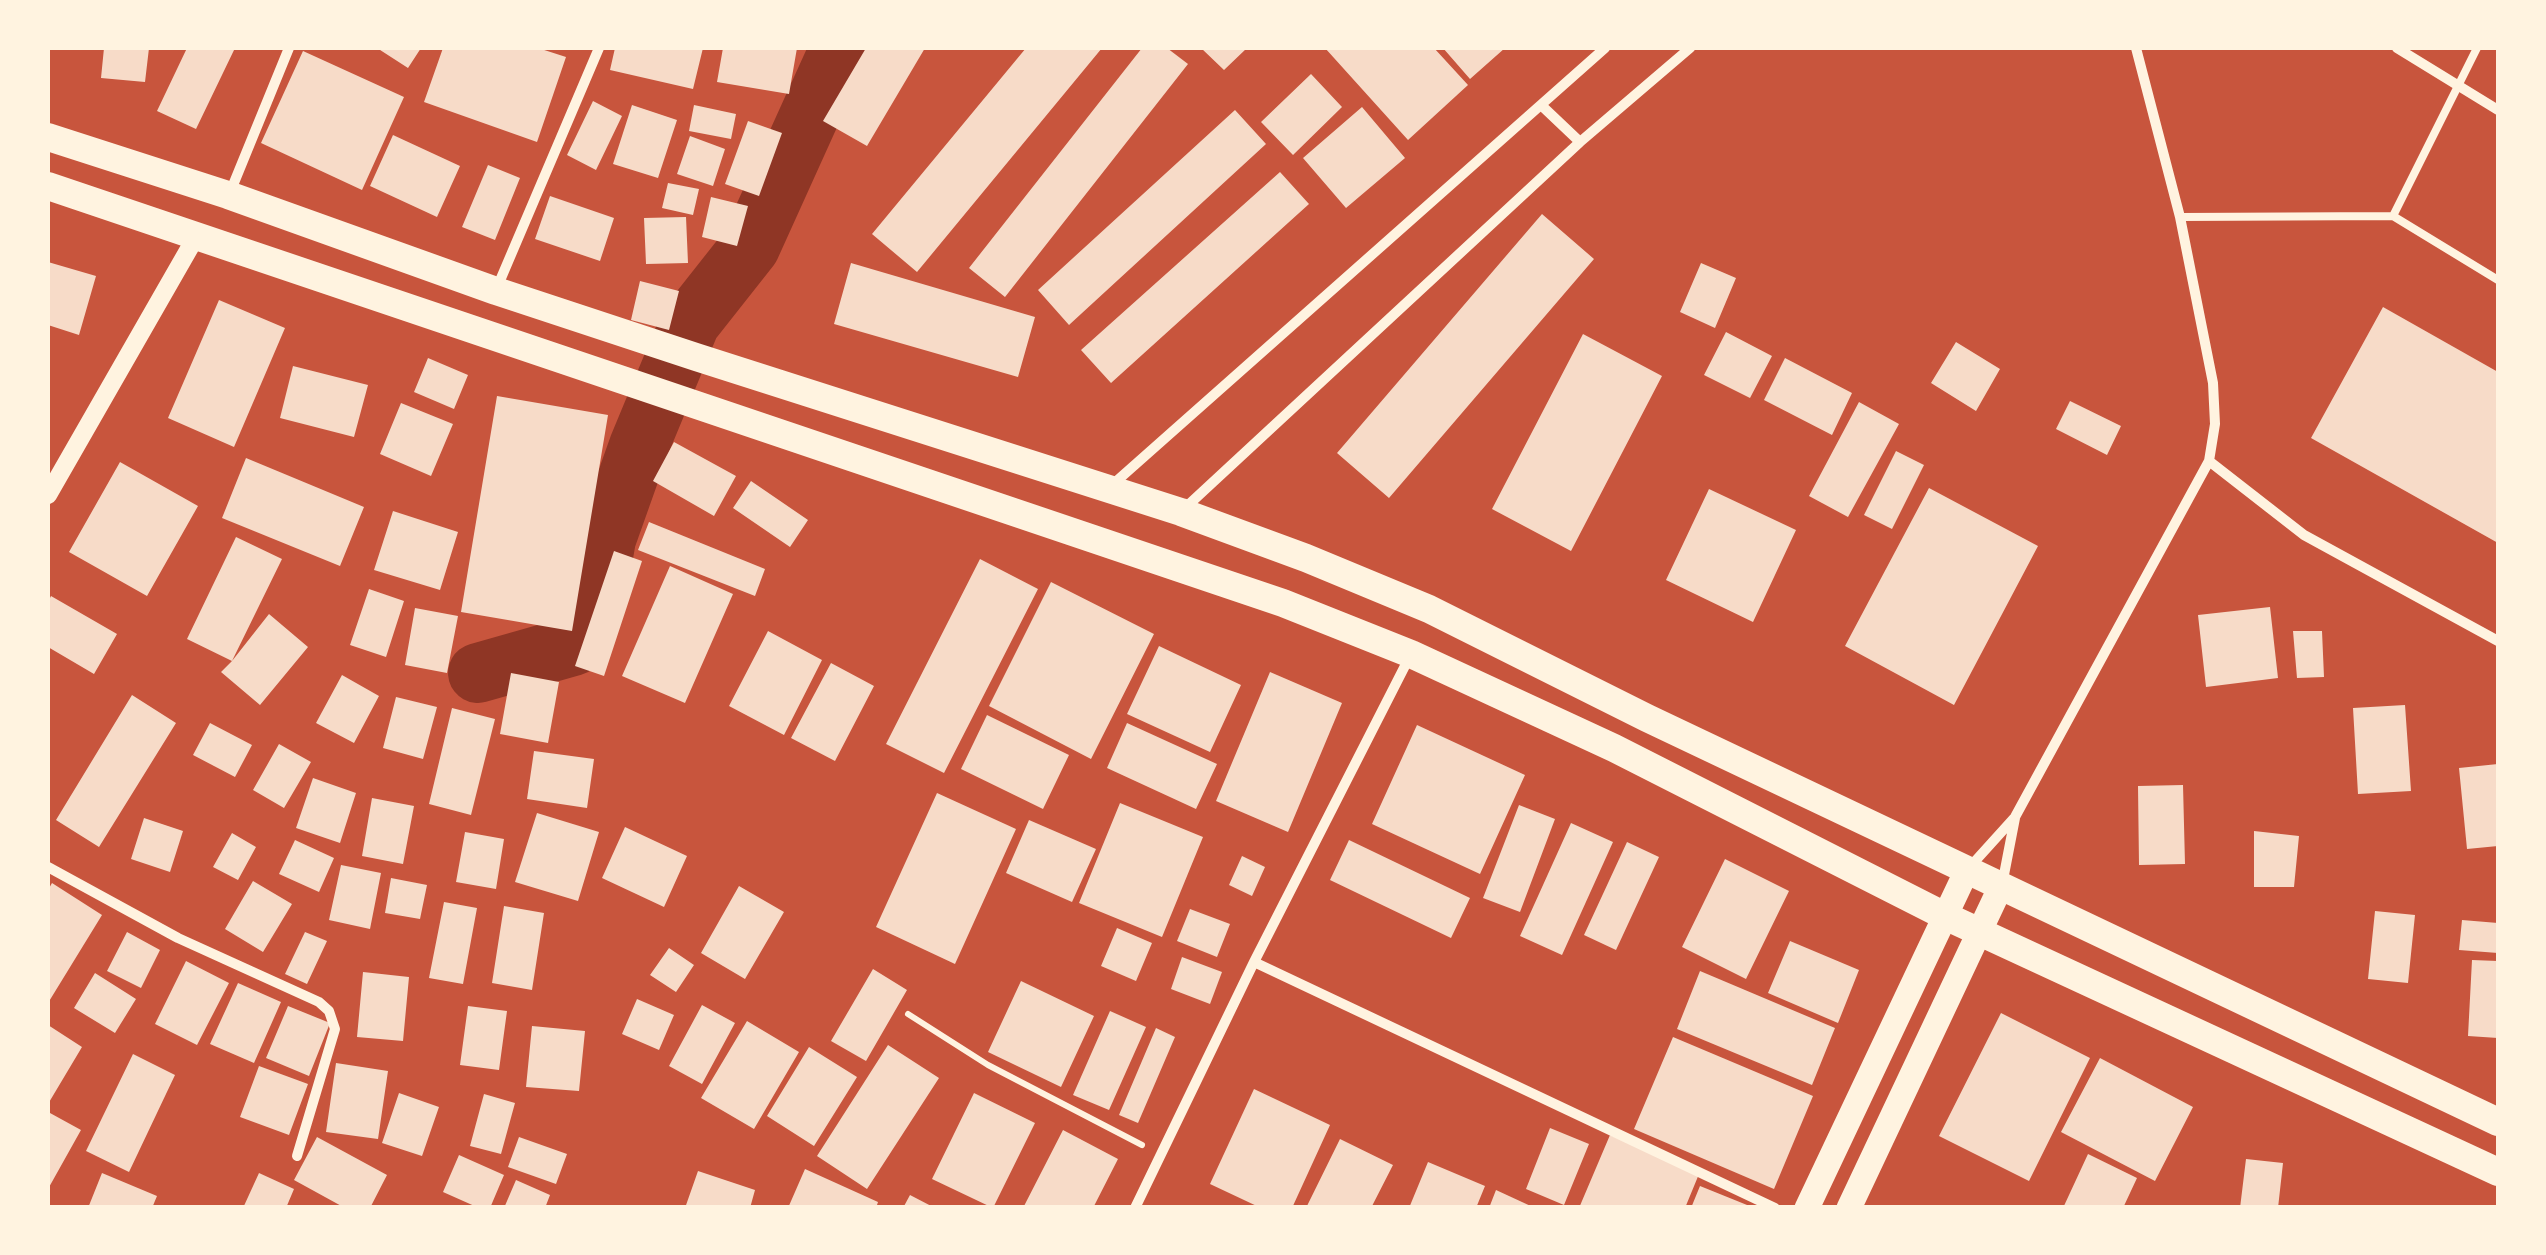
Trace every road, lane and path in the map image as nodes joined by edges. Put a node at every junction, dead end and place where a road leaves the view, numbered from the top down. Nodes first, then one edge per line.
1 (289, 48) edge
2 (600, 48) edge
3 (1605, 48) edge
4 (1690, 48) edge
5 (2136, 48) edge
6 (2397, 48) edge
7 (2477, 48) edge
8 (2459, 85) junction
9 (1541, 105) junction
10 (2498, 110) edge
11 (48, 137) edge
12 (1580, 142) junction
13 (48, 186) edge
14 (228, 195) junction
15 (2393, 216) junction
16 (2180, 217) junction
17 (197, 235) junction
18 (2498, 280) edge
19 (496, 291) junction
20 (2209, 461) junction
21 (1107, 490) junction
22 (48, 495) edge
23 (1180, 512) junction
24 (2498, 640) edge
25 (1411, 654) junction
26 (2015, 817) junction
27 (48, 867) edge
28 (1967, 870) junction
29 (2002, 886) junction
30 (1943, 915) junction
31 (1979, 932) junction
32 (1254, 962) junction
33 (908, 1014) dead end
34 (2498, 1122) edge
35 (1160, 1155) junction
36 (297, 1156) dead end
37 (2498, 1172) edge
38 (1135, 1208) edge
39 (1775, 1208) edge
40 (1808, 1208) edge
41 (1848, 1208) edge

1 - 14 street
2 - 19 street
3 - 9 street
4 - 12 street
5 - 16 street
6 - 8 street
7 - 8 lane
8 - 10 street
8 - 15 lane
9 - 12 street
9 - 21 street
11 - 14 highway
12 - 23 street
13 - 17 highway
14 - 19 highway
15 - 16 lane
15 - 18 lane
16 - 20 street
17 - 22 street
17 - 25 highway
19 - 21 highway
20 - 24 street
20 - 26 street
21 - 23 highway
23 - 28 highway
25 - 30 highway
25 - 32 street
26 - 28 street
26 - 29 street
27 - 36 street
28 - 29 highway
28 - 30 main road
29 - 31 main road
29 - 34 highway
30 - 31 highway
30 - 40 main road
31 - 37 highway
31 - 41 main road
32 - 35 street
32 - 39 street
33 - 35 path
35 - 38 street

